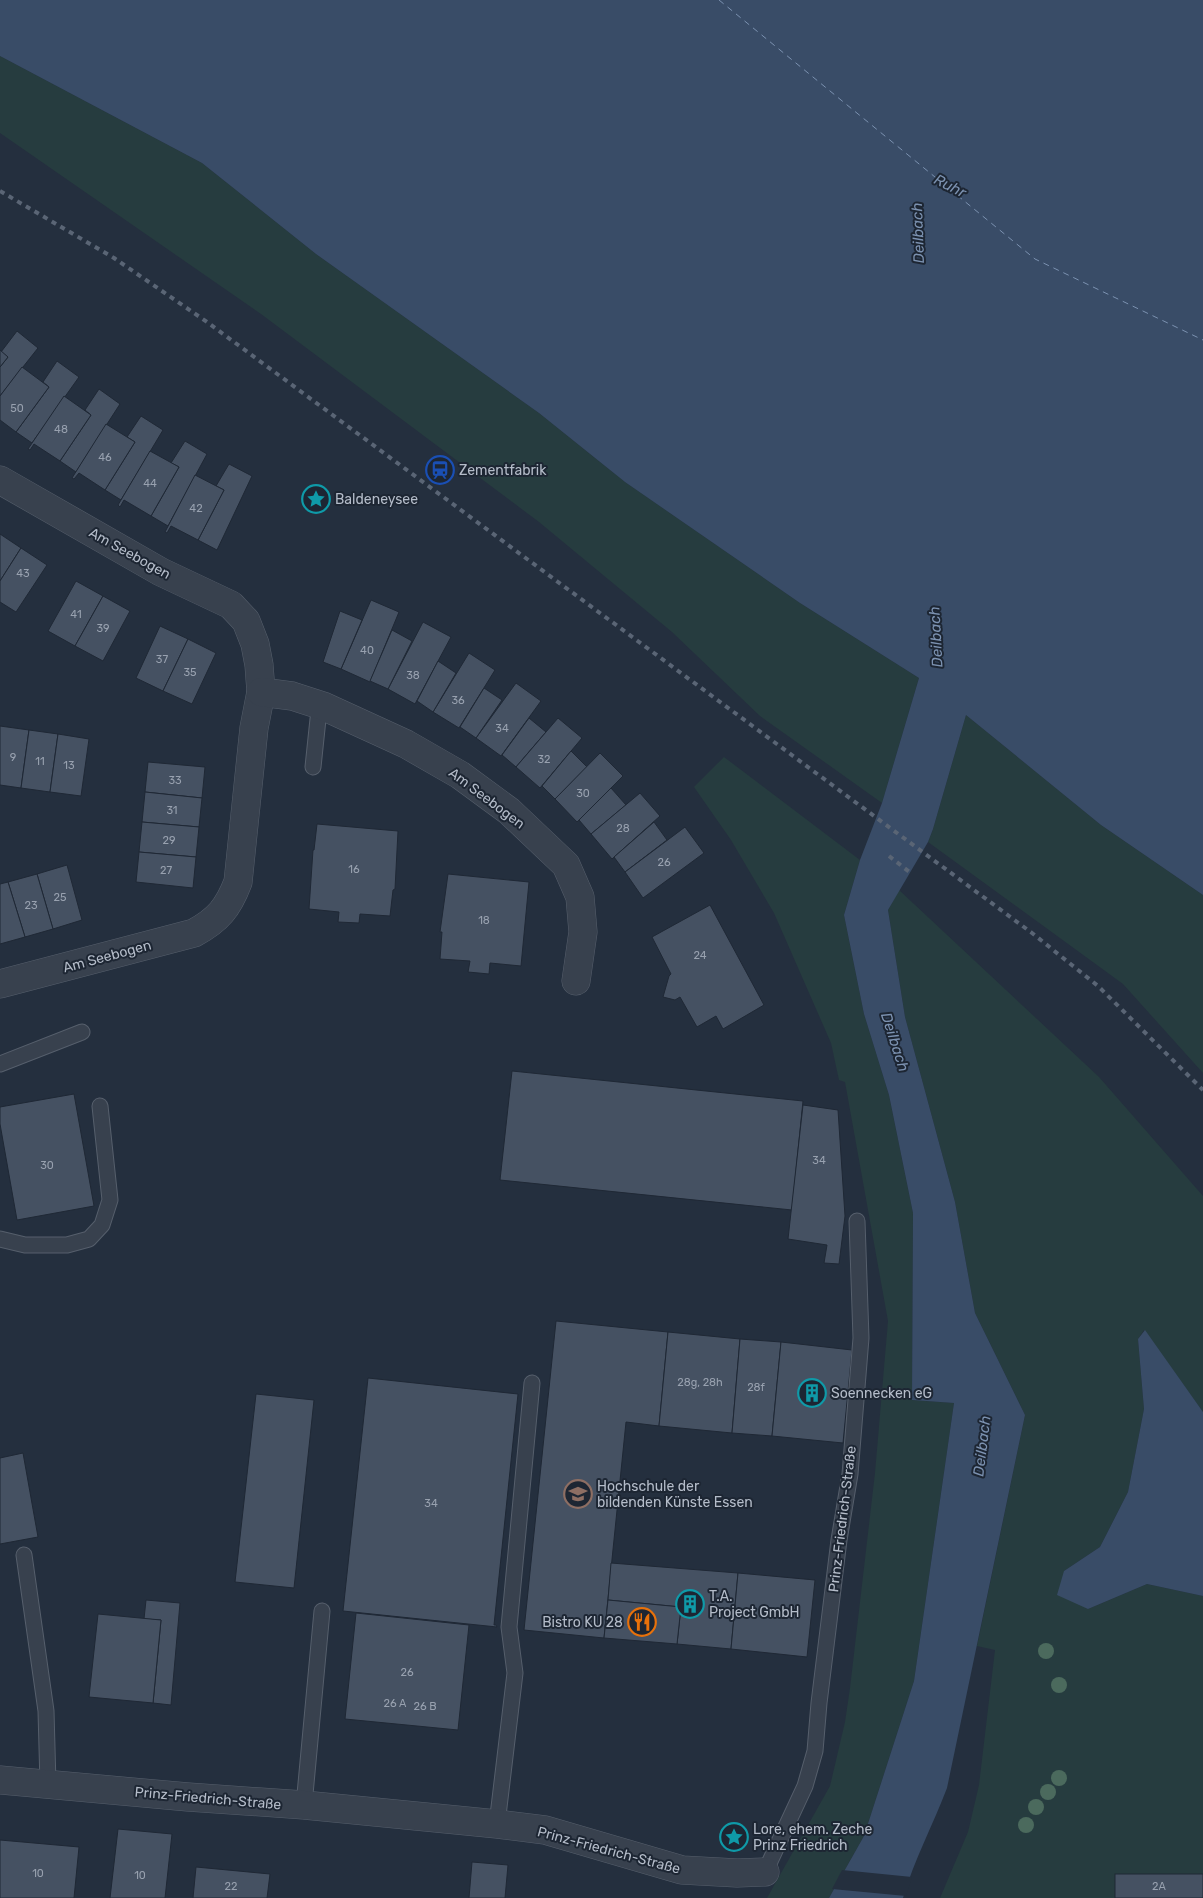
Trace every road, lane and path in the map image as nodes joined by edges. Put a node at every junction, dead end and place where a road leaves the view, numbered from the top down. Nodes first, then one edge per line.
1 (0, 480) edge
2 (261, 692) junction
3 (323, 706) junction
4 (313, 767) dead end
5 (576, 981) dead end
6 (0, 984) edge
7 (82, 1032) dead end
8 (0, 1064) edge
9 (100, 1106) dead end
10 (858, 1221) dead end
11 (0, 1239) edge
12 (532, 1383) dead end
13 (24, 1556) dead end
14 (322, 1611) dead end
15 (0, 1780) edge
16 (48, 1784) junction
17 (304, 1806) junction
18 (497, 1824) junction
19 (765, 1872) joint

1 - 2 street, Am Seebogen
2 - 3 street, Am Seebogen
2 - 6 street, Am Seebogen
3 - 4 lane
3 - 5 street, Am Seebogen
7 - 8 lane
9 - 11 lane
10 - 19 lane, Prinz-Friedrich-Straße
12 - 18 lane
13 - 16 lane
14 - 17 lane
15 - 16 street, Prinz-Friedrich-Straße
16 - 17 street, Prinz-Friedrich-Straße
17 - 18 street, Prinz-Friedrich-Straße
18 - 19 street, Prinz-Friedrich-Straße

